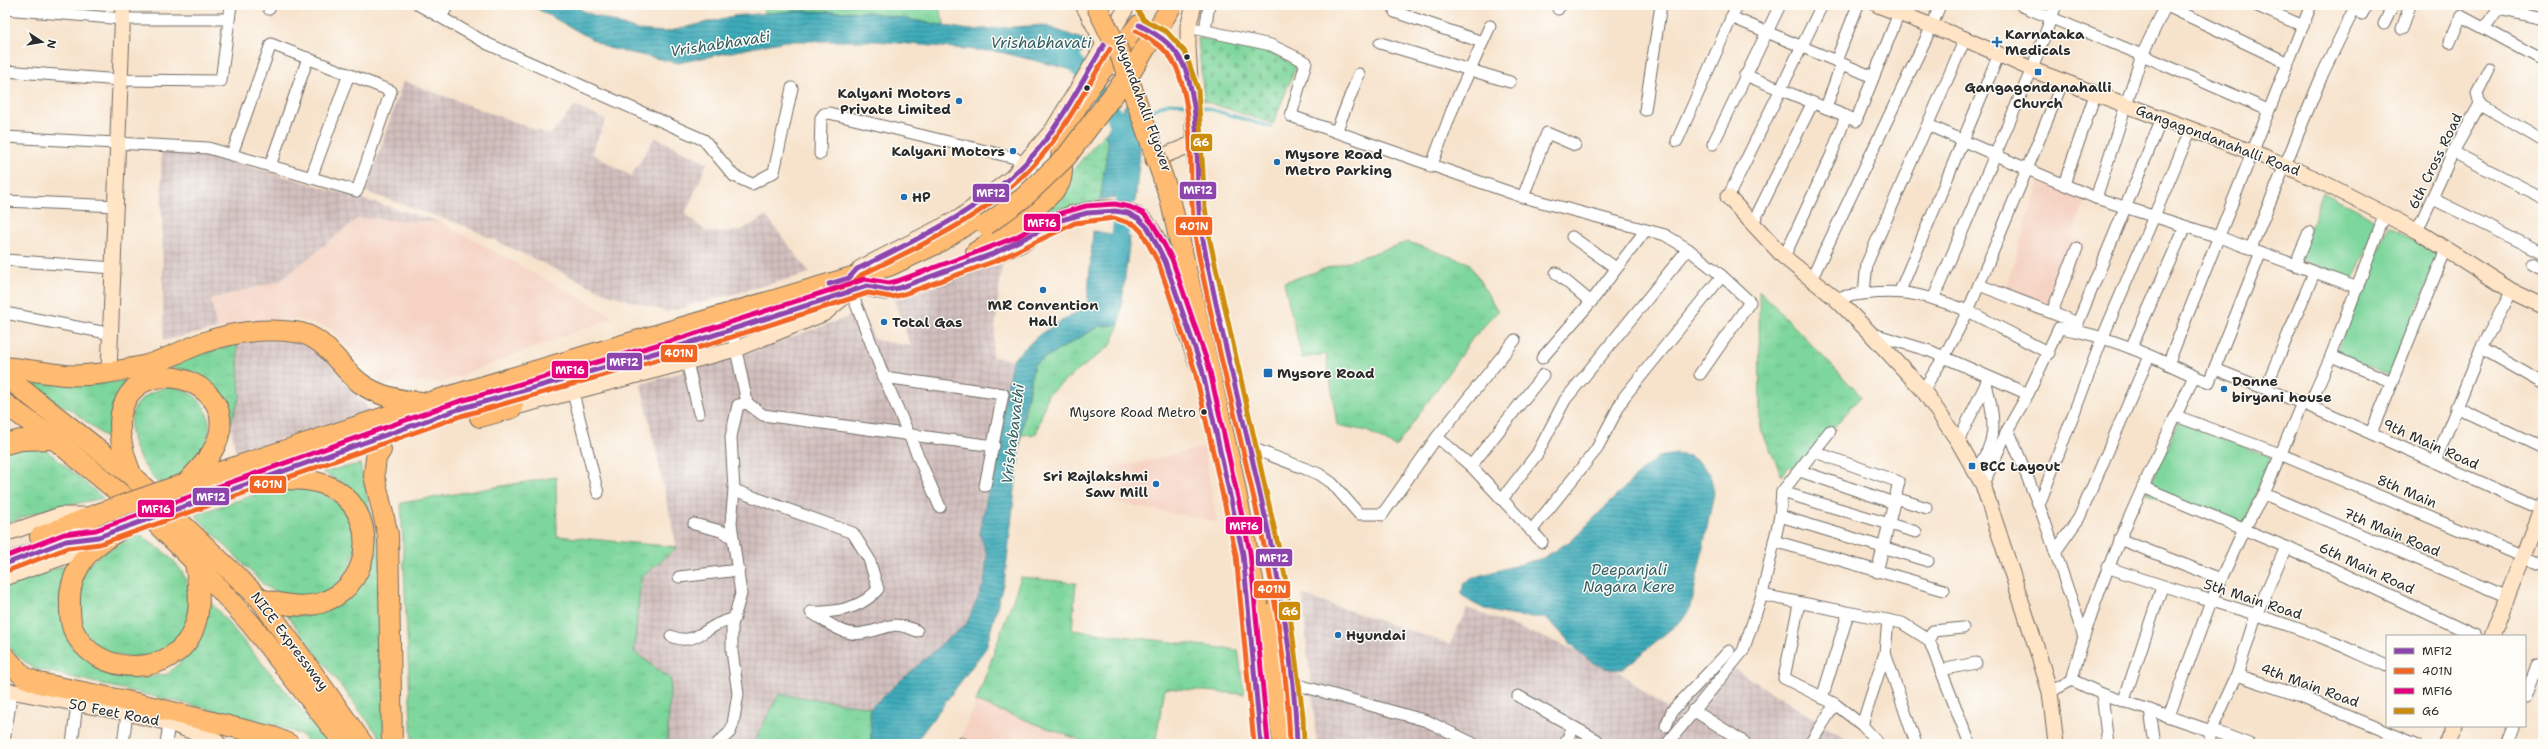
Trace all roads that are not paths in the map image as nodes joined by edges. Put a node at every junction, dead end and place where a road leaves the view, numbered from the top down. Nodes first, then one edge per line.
1 (231, 5) edge
2 (419, 5) edge
3 (448, 5) edge
4 (1082, 5) edge
5 (1096, 5) edge
6 (1104, 5) edge
7 (1156, 5) edge
8 (1172, 5) edge
9 (1194, 5) edge
10 (1209, 5) edge
11 (1661, 5) edge
12 (1737, 5) edge
13 (1780, 5) edge
14 (1822, 5) edge
15 (1858, 5) edge
16 (1878, 5) edge
17 (1940, 5) edge
18 (2021, 5) edge
19 (2056, 5) edge
20 (2165, 5) edge
21 (2254, 5) edge
22 (2311, 5) edge
23 (2393, 5) edge
24 (2410, 5) edge
25 (1127, 6) edge
26 (5, 9) edge
27 (2361, 9) edge
28 (2518, 9) edge
29 (123, 12) edge
30 (1395, 12) dead end
31 (1899, 14) junction
32 (441, 17) junction
33 (1731, 17) junction
34 (2051, 18) junction
35 (2543, 19) edge
36 (228, 20) junction
37 (2384, 24) dead end
38 (1139, 25) junction
39 (1490, 26) dead end
40 (2302, 26) junction
41 (1188, 27) junction
42 (2486, 27) junction
43 (1932, 28) junction
44 (1205, 30) junction
45 (2402, 30) dead end
46 (1766, 33) junction
47 (1965, 39) junction
48 (1482, 42) junction
49 (2450, 42) dead end
50 (1380, 43) dead end
51 (1802, 48) junction
52 (1998, 54) junction
53 (2142, 55) junction
54 (308, 58) junction
55 (1104, 58) junction
56 (2543, 60) edge
57 (1838, 63) junction
58 (2288, 63) junction
59 (2032, 69) junction
60 (2489, 69) dead end
61 (1469, 70) junction
62 (5, 71) edge
63 (349, 74) junction
64 (1359, 74) dead end
65 (1745, 75) junction
66 (1873, 77) junction
67 (120, 80) junction
68 (2063, 81) junction
69 (1510, 82) dead end
70 (792, 88) dead end
71 (1782, 90) junction
72 (1192, 91) junction
73 (2096, 92) junction
74 (1080, 94) junction
75 (1812, 104) junction
76 (2127, 104) junction
77 (2480, 104) junction
78 (1826, 108) junction
79 (1645, 110) dead end
80 (2268, 110) junction
81 (1846, 116) junction
82 (2162, 118) junction
83 (1928, 124) junction
84 (2191, 129) junction
85 (1336, 132) junction
86 (5, 137) edge
87 (1677, 141) dead end
88 (1964, 141) junction
89 (2543, 141) edge
90 (119, 142) junction
91 (1195, 143) junction
92 (1713, 144) dead end
93 (1575, 145) dead end
94 (233, 151) dead end
95 (2251, 152) junction
96 (2453, 152) junction
97 (820, 154) dead end
98 (1995, 155) junction
99 (1153, 160) junction
100 (1024, 164) junction
101 (270, 166) junction
102 (2286, 166) junction
103 (1431, 167) junction
104 (2027, 169) junction
105 (311, 178) junction
106 (2064, 184) junction
107 (1052, 191) junction
108 (1522, 197) junction
109 (1728, 197) joint
110 (2096, 198) junction
111 (2543, 198) edge
112 (2433, 199) junction
113 (5, 201) edge
114 (117, 206) junction
115 (2126, 206) junction
116 (2385, 214) junction
117 (2153, 215) junction
118 (983, 220) junction
119 (1752, 225) junction
120 (2185, 227) junction
121 (1645, 231) junction
122 (2418, 231) junction
123 (2309, 232) dead end
124 (1572, 237) dead end
125 (2219, 237) junction
126 (2076, 248) dead end
127 (1688, 249) junction
128 (2446, 249) junction
129 (2256, 250) junction
130 (2543, 253) edge
131 (1784, 257) junction
132 (5, 260) edge
133 (2532, 263) dead end
134 (2295, 265) junction
135 (114, 268) junction
136 (1616, 268) junction
137 (2543, 269) edge
138 (1556, 273) dead end
139 (2314, 273) junction
140 (941, 274) junction
141 (1722, 276) junction
142 (1811, 280) junction
143 (856, 285) junction
144 (1979, 285) junction
145 (2358, 288) junction
146 (1900, 291) junction
147 (2512, 291) junction
148 (1864, 293) junction
149 (1934, 297) junction
150 (1835, 298) junction
151 (1591, 302) junction
152 (2543, 306) edge
153 (1968, 311) junction
154 (2052, 312) junction
155 (5, 313) edge
156 (2076, 326) junction
157 (1870, 333) junction
158 (112, 334) junction
159 (734, 339) junction
160 (2102, 339) junction
161 (1515, 340) dead end
162 (2132, 348) junction
163 (2481, 348) junction
164 (2049, 353) junction
165 (2149, 356) junction
166 (2331, 356) junction
167 (1944, 357) junction
168 (1542, 358) dead end
169 (687, 362) junction
170 (2168, 364) junction
171 (5, 367) edge
172 (1202, 369) junction
173 (2215, 369) junction
174 (109, 372) junction
175 (146, 373) junction
176 (1700, 374) dead end
177 (1543, 375) dead end
178 (5, 376) edge
179 (2194, 376) junction
180 (884, 377) junction
181 (1987, 380) junction
182 (2392, 382) junction
183 (2543, 382) edge
184 (571, 384) junction
185 (2266, 387) junction
186 (1923, 390) junction
187 (2028, 394) junction
188 (514, 400) junction
189 (430, 402) junction
190 (747, 403) junction
191 (5, 404) edge
192 (2306, 404) junction
193 (2456, 407) junction
194 (699, 413) dead end
195 (2176, 416) junction
196 (2008, 429) junction
197 (1830, 431) dead end
198 (2371, 433) junction
199 (908, 434) junction
200 (1437, 437) junction
201 (54, 439) junction
202 (1958, 441) junction
203 (5, 444) edge
204 (354, 446) junction
205 (994, 446) junction
206 (1249, 447) junction
207 (2543, 448) edge
208 (381, 450) junction
209 (1815, 452) junction
210 (2280, 454) junction
211 (2435, 462) junction
212 (1471, 466) junction
213 (1975, 470) junction
214 (1800, 471) junction
215 (132, 476) junction
216 (268, 478) junction
217 (1983, 485) junction
218 (180, 486) junction
219 (985, 486) dead end
220 (2143, 487) junction
221 (734, 490) junction
222 (1782, 492) junction
223 (598, 493) dead end
224 (2264, 494) junction
225 (1502, 499) junction
226 (1895, 501) junction
227 (2039, 505) junction
228 (940, 507) dead end
229 (2542, 507) edge
230 (1927, 508) dead end
231 (95, 515) junction
232 (1780, 516) junction
233 (1888, 523) junction
234 (694, 524) dead end
235 (121, 529) junction
236 (2244, 529) junction
237 (1531, 531) junction
238 (1916, 532) dead end
239 (5, 534) edge
240 (98, 536) junction
241 (734, 538) junction
242 (2119, 539) junction
243 (1774, 541) junction
244 (1542, 542) dead end
245 (34, 546) junction
246 (2286, 547) junction
247 (1883, 548) junction
248 (5, 550) edge
249 (2055, 552) junction
250 (2523, 555) junction
251 (1928, 561) dead end
252 (195, 562) junction
253 (2538, 563) dead end
254 (5, 564) edge
255 (2107, 567) junction
256 (739, 570) junction
257 (1877, 572) junction
258 (679, 577) dead end
259 (5, 578) edge
260 (2221, 579) junction
261 (2162, 587) junction
262 (1944, 590) dead end
263 (1762, 595) junction
264 (2508, 597) junction
265 (260, 599) junction
266 (2211, 601) junction
267 (1799, 604) junction
268 (1262, 606) junction
269 (1848, 614) junction
270 (2256, 615) junction
271 (735, 618) junction
272 (1888, 620) junction
273 (1963, 628) dead end
274 (917, 631) dead end
275 (2083, 634) junction
276 (2474, 635) edge
277 (2492, 635) edge
278 (672, 636) dead end
279 (1929, 640) junction
280 (1729, 651) dead end
281 (1884, 653) junction
282 (5, 657) edge
283 (1976, 663) dead end
284 (2543, 665) edge
285 (2386, 666) edge
286 (1941, 670) junction
287 (2237, 675) junction
288 (2072, 680) junction
289 (1290, 682) junction
290 (9, 691) edge
291 (2050, 692) junction
292 (2102, 694) junction
293 (2526, 694) edge
294 (1518, 696) dead end
295 (1822, 698) junction
296 (2124, 700) junction
297 (77, 704) junction
298 (1835, 704) junction
299 (1693, 710) junction
300 (2150, 710) junction
301 (127, 713) junction
302 (2169, 716) junction
303 (169, 723) junction
304 (1862, 725) junction
305 (1666, 726) dead end
306 (1574, 727) junction
307 (2454, 727) edge
308 (2514, 727) edge
309 (2211, 731) junction
310 (5, 735) edge
311 (1597, 740) dead end
312 (1744, 742) dead end
313 (216, 743) edge
314 (72, 744) edge
315 (123, 744) edge
316 (166, 744) edge
317 (290, 744) edge
318 (345, 744) edge
319 (364, 744) edge
320 (392, 744) edge
321 (717, 744) edge
322 (1261, 744) edge
323 (1271, 744) edge
324 (1283, 744) edge
325 (1297, 744) edge
326 (1474, 744) edge
327 (1565, 744) edge
328 (1667, 744) edge
329 (1810, 744) edge
330 (1879, 744) edge
331 (1916, 744) edge
332 (1970, 744) edge
333 (2056, 744) edge
334 (2108, 744) edge
335 (2155, 744) edge
336 (2209, 744) edge
337 (2249, 744) edge
338 (2416, 744) edge
339 (2446, 744) edge
340 (2507, 744) edge

1 - 36 street
2 - 32 street
3 - 32 street
4 - 55 street
5 - 268 highway, Nayandahalli Flyover, bridge
6 - 268 highway, Nayandahalli Flyover
7 - 118 highway
8 - 118 highway, bridge
9 - 41 street
10 - 44 street
11 - 79 street
12 - 33 street
13 - 46 street
14 - 51 street
15 - 57 street
16 - 31 street, Gangagondanahalli Road
17 - 43 street
18 - 34 street
19 - 34 street
20 - 53 street
20 - 58 street
21 - 40 street
22 - 40 street
23 - 37 street
24 - 45 street
25 - 38 street
25 - 55 street
26 - 29 street
27 - 102 street
28 - 35 street
28 - 42 street
29 - 36 street
29 - 67 street
30 - 48 street
31 - 43 street, Gangagondanahalli Road
31 - 66 street
32 - 70 street
33 - 46 street
33 - 87 street
34 - 53 street
34 - 59 street
36 - 67 street
38 - 55 highway
38 - 72 street
39 - 48 street
40 - 58 street
41 - 44 street
41 - 72 street
42 - 49 street
42 - 56 street
43 - 47 street, Gangagondanahalli Road
43 - 142 street
44 - 85 street
46 - 51 street
46 - 65 street
47 - 52 street, Gangagondanahalli Road
47 - 83 street
48 - 61 street
50 - 61 street
51 - 57 street
51 - 71 street
52 - 59 street, Gangagondanahalli Road
52 - 88 street
53 - 76 street
53 - 80 street
54 - 63 street
54 - 94 street
54 - 101 street
55 - 74 highway
55 - 99 street
57 - 66 street
57 - 78 street
58 - 80 street
59 - 68 street, Gangagondanahalli Road
59 - 98 street
60 - 77 street
61 - 69 street
61 - 103 street
62 - 67 street
63 - 105 street
63 - 105 street
64 - 85 street
65 - 71 street
65 - 92 street
66 - 81 street
67 - 90 street
68 - 73 street, Gangagondanahalli Road
68 - 104 street
71 - 75 street
71 - 109 street
72 - 91 street
73 - 76 street, Gangagondanahalli Road
73 - 106 street
74 - 100 street
74 - 107 highway
75 - 78 street
75 - 119 street
76 - 82 street, Gangagondanahalli Road
76 - 110 street
77 - 89 street
77 - 96 street, 6th Cross Road
78 - 81 street
80 - 95 street
81 - 131 street
82 - 84 street, Gangagondanahalli Road
82 - 115 street
83 - 88 street
83 - 148 street
84 - 95 street, Gangagondanahalli Road
84 - 117 street
85 - 103 street
86 - 90 street
88 - 98 street
88 - 146 street
90 - 101 street
90 - 114 street
91 - 99 street
91 - 206 street
93 - 108 street
95 - 102 street, Gangagondanahalli Road
95 - 125 street
96 - 111 street
96 - 112 street, 6th Cross Road
97 - 100 street
98 - 104 street
98 - 149 street
99 - 172 street
100 - 107 street
100 - 143 street
101 - 105 street
102 - 116 street, Gangagondanahalli Road
102 - 129 street
103 - 108 street
104 - 106 street
104 - 144 street
106 - 110 street
107 - 140 highway
108 - 121 street
109 - 119 street
110 - 115 street
112 - 122 street, 6th Cross Road
112 - 130 street
113 - 114 street
114 - 135 street
115 - 117 street
115 - 156 street
116 - 122 street, Gangagondanahalli Road
116 - 145 street
117 - 120 street
117 - 160 street
118 - 143 highway
119 - 131 street
120 - 125 street
120 - 162 street
121 - 127 street
121 - 136 street
122 - 128 street, Gangagondanahalli Road
123 - 134 street
124 - 136 street
125 - 129 street
125 - 170 street
126 - 154 street
127 - 141 street
127 - 225 street
128 - 147 street, Gangagondanahalli Road
128 - 182 street
129 - 134 street
129 - 173 street
131 - 142 street
132 - 135 street
133 - 137 street
134 - 139 street
135 - 158 street
136 - 151 street
138 - 151 street
139 - 145 street
139 - 185 street
140 - 143 highway
140 - 172 highway
141 - 176 street
141 - 237 street
142 - 150 street
143 - 159 highway
143 - 180 street
143 - 189 highway
144 - 153 street
144 - 154 street
145 - 166 street
146 - 148 street
146 - 149 street
147 - 152 street, Gangagondanahalli Road
147 - 163 street
148 - 150 street
149 - 153 street
150 - 157 street
151 - 168 street
153 - 164 street
153 - 167 street
154 - 156 street
155 - 158 street
156 - 160 street
156 - 164 street
157 - 167 street
157 - 186 street
158 - 174 street
159 - 169 street
159 - 184 highway
159 - 190 street
160 - 162 street
160 - 227 street
161 - 200 street
162 - 165 street
163 - 183 street
163 - 193 street
164 - 187 street
165 - 170 street
165 - 249 street
166 - 182 street
166 - 192 street
167 - 181 street
167 - 186 street
169 - 184 street
169 - 194 street
170 - 179 street
171 - 174 highway
172 - 322 street
173 - 179 street
173 - 185 street, 9th Main Road
174 - 175 highway
175 - 189 highway
175 - 215 highway
175 - 218 highway
177 - 212 street
178 - 215 highway, NICE Expressway
179 - 195 street
180 - 199 street
180 - 205 street
181 - 187 street
181 - 202 street
181 - 213 street
182 - 198 street
184 - 188 highway
184 - 223 street
185 - 192 street, 9th Main Road
186 - 202 street
187 - 196 street
188 - 204 highway
188 - 208 highway
189 - 218 highway
190 - 199 street
190 - 221 street
191 - 201 highway, NICE Expressway
192 - 198 street, 9th Main Road
192 - 210 street
193 - 207 street
193 - 211 street
195 - 210 street, 8th Main
195 - 220 street
196 - 217 street
196 - 227 street
197 - 209 street
198 - 211 street, 9th Main Road
199 - 205 street
199 - 228 street
200 - 206 street
200 - 212 street
201 - 203 highway
201 - 252 highway, NICE Expressway
202 - 213 street
204 - 208 highway
204 - 216 highway
205 - 219 street
206 - 289 street
208 - 320 highway
209 - 214 street
209 - 226 street
210 - 224 street
210 - 250 street, 8th Main
211 - 229 street, 9th Main Road
212 - 225 street
213 - 217 street
214 - 222 street
214 - 226 street
215 - 265 highway, NICE Expressway
216 - 235 highway, bridge
216 - 265 highway
217 - 291 street
218 - 231 highway, bridge
220 - 236 street, 6th Main Road
220 - 242 street
221 - 241 street
221 - 274 street
222 - 232 street
222 - 233 street
224 - 236 street
224 - 264 street, 7th Main Road
225 - 237 street
226 - 230 street
226 - 233 street
227 - 249 street
229 - 250 street
231 - 239 street
231 - 245 highway
232 - 243 street
232 - 247 street
233 - 238 street
233 - 247 street
234 - 241 street
235 - 240 highway
235 - 252 highway
236 - 246 street, 6th Main Road
236 - 260 street
237 - 244 street
240 - 245 highway
240 - 259 street
241 - 256 street
242 - 255 street
242 - 260 street
243 - 257 street
243 - 263 street
245 - 248 highway
245 - 254 highway
246 - 270 street
246 - 276 street, 6th Main Road
247 - 251 street
247 - 257 street
249 - 275 street
250 - 253 street, 8th Main
250 - 264 street
252 - 318 highway, NICE Expressway
255 - 261 street, 5th Main Road
255 - 275 street
256 - 258 street
256 - 271 street
257 - 262 street
260 - 266 street
261 - 266 street, 5th Main Road
261 - 296 street
263 - 267 street
263 - 299 street
264 - 277 street
265 - 319 highway, NICE Expressway
266 - 270 street, 5th Main Road
266 - 302 street
267 - 269 street
267 - 295 street
268 - 323 highway, Nayandahalli Flyover
268 - 324 highway, Nayandahalli Flyover
269 - 272 street
269 - 295 street
270 - 285 street, 5th Main Road
270 - 287 street
271 - 278 street
271 - 321 street
272 - 279 street
272 - 281 street
273 - 279 street
275 - 288 street
279 - 286 street
280 - 305 street
281 - 304 street
281 - 331 street
282 - 317 highway
283 - 286 street
284 - 293 street
286 - 332 street
287 - 309 street
287 - 338 street, 4th Main Road
288 - 291 street
288 - 292 street
289 - 325 street
289 - 326 street
290 - 297 street, 50 Feet Road
290 - 310 street
291 - 333 street
292 - 296 street
292 - 334 street
294 - 306 street
295 - 298 street
296 - 300 street
297 - 301 street, 50 Feet Road
297 - 314 street
298 - 304 street
298 - 329 street
299 - 312 street
299 - 328 street
300 - 302 street
300 - 335 street
301 - 303 street, 50 Feet Road
301 - 315 street
302 - 309 street
303 - 313 street, 50 Feet Road
303 - 316 street
304 - 330 street
306 - 311 street
306 - 327 street
307 - 339 street
308 - 340 street
309 - 336 street
309 - 337 street

